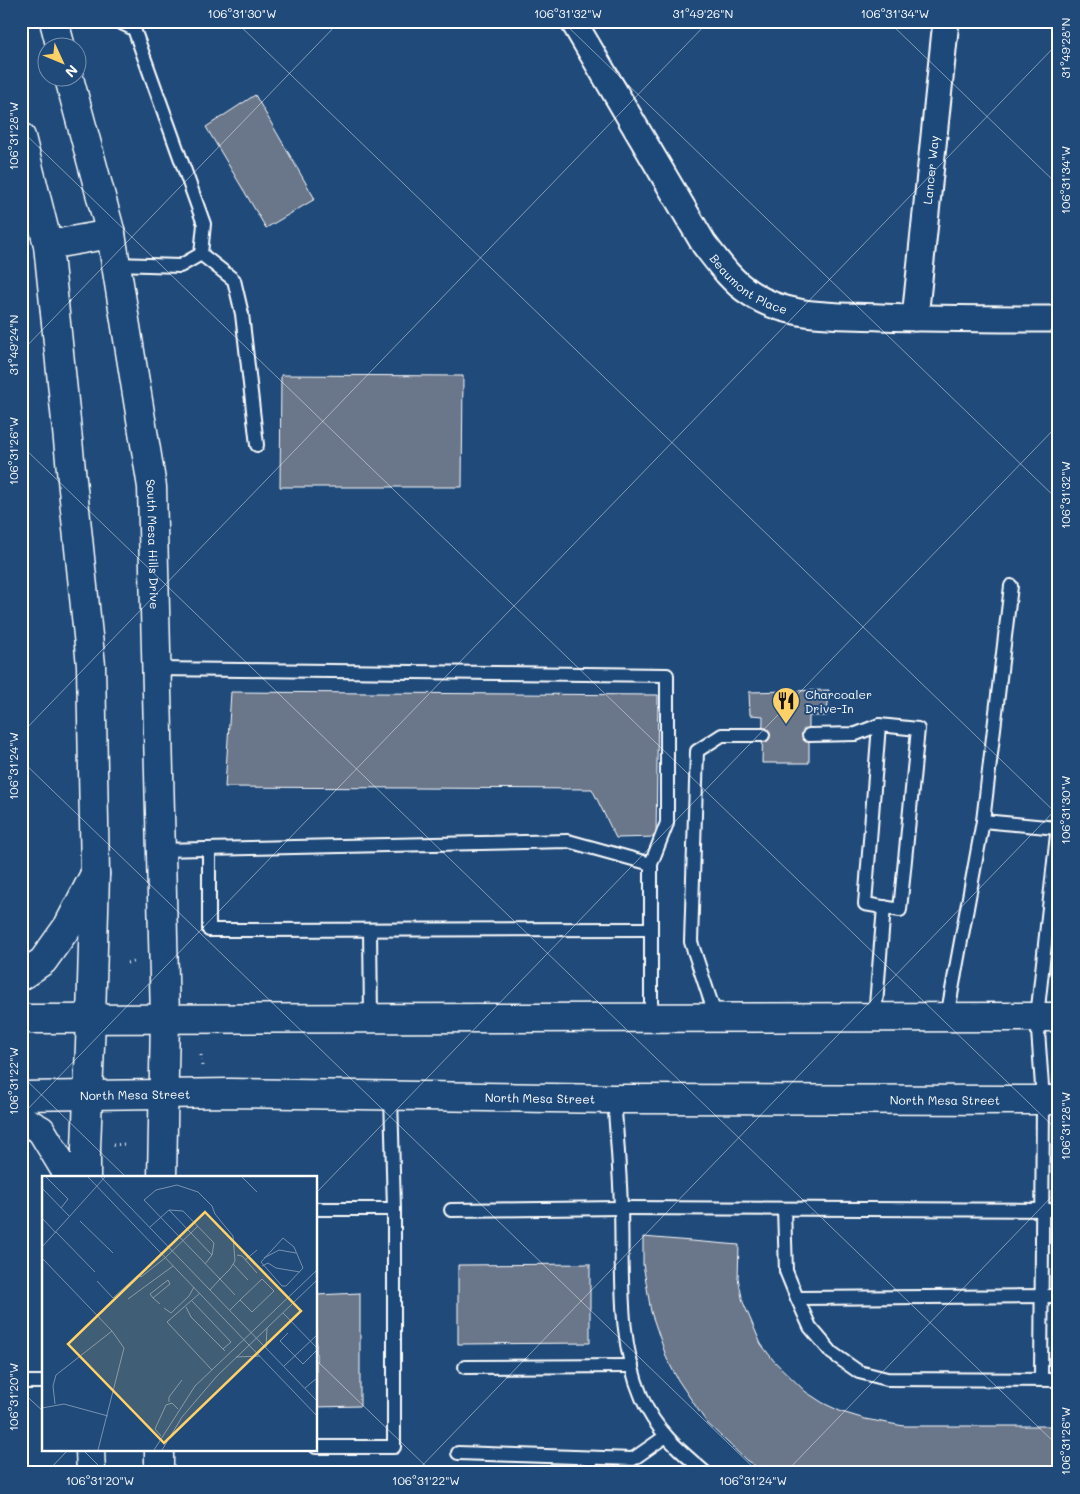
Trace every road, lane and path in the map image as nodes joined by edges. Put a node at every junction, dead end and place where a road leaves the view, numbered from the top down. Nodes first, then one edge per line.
1 (117, 21) edge
2 (573, 21) edge
3 (946, 21) edge
4 (72, 88) edge
5 (21, 137) edge
6 (111, 234) junction
7 (48, 245) junction
8 (201, 254) junction
9 (116, 264) junction
10 (915, 318) junction
11 (1059, 319) edge
12 (257, 445) dead end
13 (1011, 586) dead end
14 (156, 669) junction
15 (879, 726) junction
16 (763, 735) dead end
17 (809, 735) dead end
18 (984, 821) junction
19 (1058, 822) edge
20 (209, 849) junction
21 (160, 850) junction
22 (651, 864) junction
23 (95, 874) junction
24 (884, 907) junction
25 (651, 929) junction
26 (370, 930) junction
27 (21, 976) edge
28 (371, 1017) junction
29 (652, 1017) junction
30 (716, 1017) junction
31 (875, 1017) junction
32 (947, 1017) junction
33 (1048, 1017) edge
34 (164, 1018) junction
35 (21, 1019) edge
36 (91, 1019) junction
37 (201, 1055) dead end
38 (202, 1068) dead end
39 (163, 1094) junction
40 (88, 1095) junction
41 (21, 1096) edge
42 (391, 1096) junction
43 (614, 1099) junction
44 (1051, 1100) edge
45 (21, 1119) edge
46 (69, 1176) edge
47 (86, 1176) edge
48 (162, 1176) edge
49 (621, 1208) junction
50 (318, 1209) edge
51 (394, 1209) junction
52 (784, 1209) junction
53 (451, 1210) dead end
54 (1042, 1210) junction
55 (1059, 1210) edge
56 (1042, 1296) junction
57 (1059, 1296) edge
58 (797, 1298) junction
59 (632, 1366) junction
60 (465, 1367) dead end
61 (1041, 1380) junction
62 (1059, 1380) edge
63 (21, 1382) edge
64 (42, 1382) edge
65 (666, 1436) junction
66 (318, 1447) edge
67 (90, 1452) edge
68 (159, 1452) edge
69 (458, 1452) dead end
70 (591, 1458) junction
71 (91, 1473) edge
72 (159, 1473) edge
73 (590, 1473) edge
74 (706, 1473) edge

1 - 8 lane
2 - 10 street, Beaumont Place
3 - 10 street, Lancer Way
4 - 6 street, South Mesa Hills Drive
5 - 7 street
6 - 7 street
6 - 9 street, South Mesa Hills Drive
7 - 23 street
8 - 9 lane
8 - 12 lane
9 - 14 street, South Mesa Hills Drive
10 - 11 street, Beaumont Place
13 - 18 lane
14 - 21 street, South Mesa Hills Drive
14 - 22 lane
15 - 17 lane
15 - 24 lane
15 - 24 lane
16 - 30 lane
18 - 19 lane
18 - 32 lane
19 - 33 lane
20 - 21 lane
20 - 22 lane
20 - 26 lane
21 - 34 street, South Mesa Hills Drive
22 - 25 lane
23 - 27 street
23 - 36 street
24 - 31 lane
25 - 26 lane
25 - 29 lane
26 - 28 lane
28 - 29 street
28 - 34 street
29 - 30 street
30 - 31 street
31 - 32 street
32 - 33 street
33 - 44 lane
34 - 36 street
34 - 39 street, South Mesa Hills Drive
35 - 36 street
36 - 40 street
37 - 38 path
39 - 40 street, North Mesa Street
39 - 42 street, North Mesa Street
39 - 48 street, South Mesa Hills Drive
40 - 41 street, North Mesa Street
40 - 47 street
42 - 43 street, North Mesa Street
42 - 51 lane
43 - 44 street, North Mesa Street
43 - 49 lane
44 - 54 lane
45 - 46 street
49 - 52 lane
49 - 53 lane
49 - 59 lane
50 - 51 lane
51 - 66 lane
52 - 54 lane
52 - 58 lane
54 - 55 lane
54 - 56 lane
56 - 57 lane
56 - 58 lane
56 - 61 lane
58 - 61 lane
59 - 60 lane
59 - 65 lane
61 - 62 lane
63 - 64 lane
65 - 70 lane
65 - 74 lane
67 - 71 street
68 - 72 street
69 - 70 lane
70 - 73 lane

